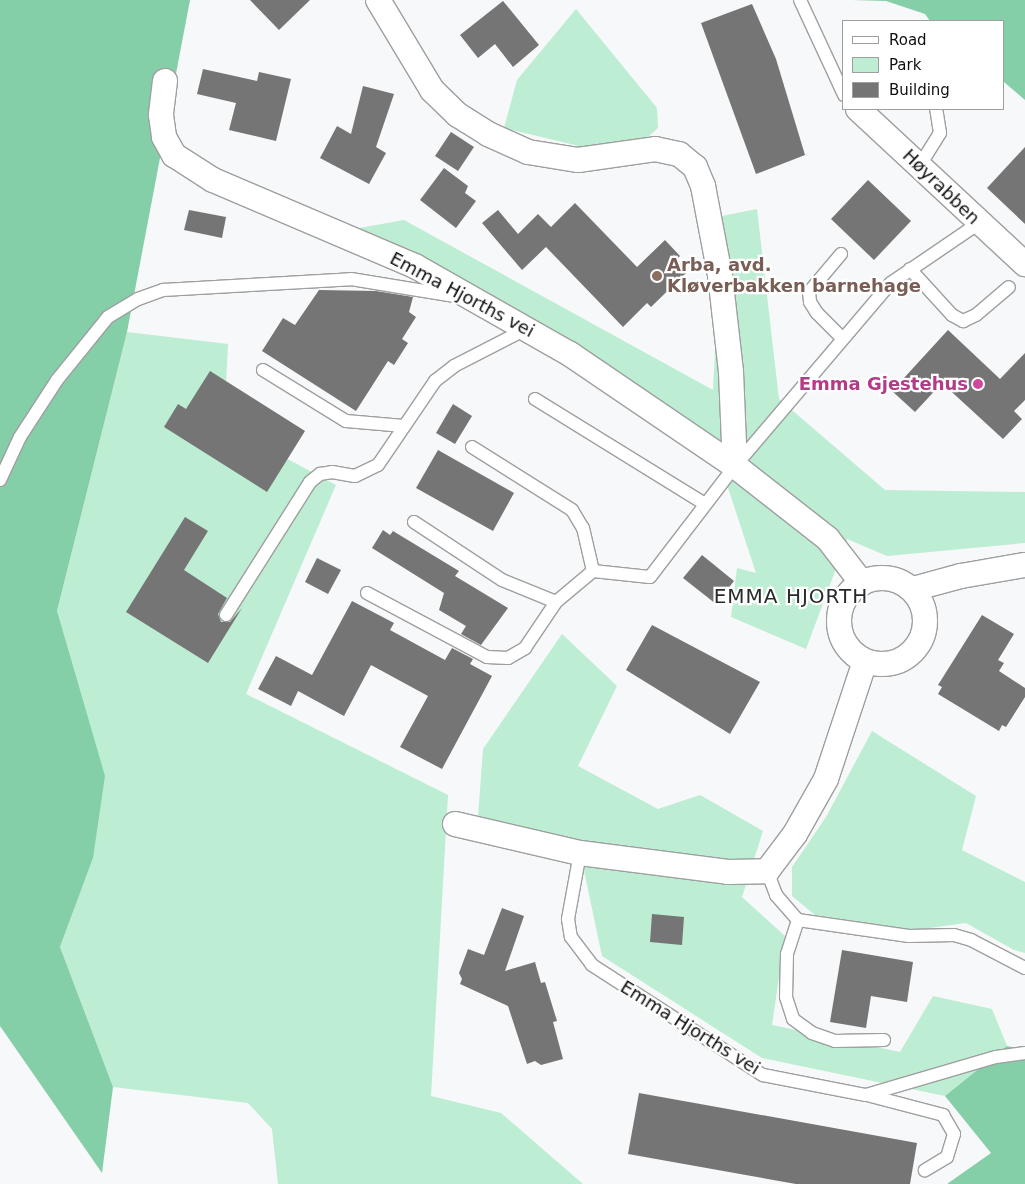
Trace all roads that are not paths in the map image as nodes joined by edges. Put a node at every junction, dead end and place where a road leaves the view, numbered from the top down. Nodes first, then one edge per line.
1 (378, 0) edge
2 (800, 0) edge
3 (164, 82) dead end
4 (842, 91) edge
5 (859, 110) edge
6 (936, 110) edge
7 (920, 165) junction
8 (979, 223) junction
9 (841, 254) dead end
10 (1025, 264) edge
11 (910, 269) junction
12 (1010, 287) dead end
13 (473, 298) junction
14 (526, 329) junction
15 (842, 338) junction
16 (263, 370) dead end
17 (535, 399) dead end
18 (404, 426) junction
19 (472, 447) dead end
20 (735, 466) junction
21 (0, 480) edge
22 (705, 504) junction
23 (414, 522) dead end
24 (1025, 566) edge
25 (593, 571) junction
26 (862, 583) junction
27 (913, 589) junction
28 (367, 593) dead end
29 (556, 602) junction
30 (226, 615) dead end
31 (866, 662) junction
32 (455, 824) dead end
33 (580, 854) junction
34 (767, 872) junction
35 (798, 920) junction
36 (1025, 968) edge
37 (884, 1040) dead end
38 (1025, 1053) edge
39 (866, 1095) junction
40 (925, 1170) dead end

1 - 20 street
2 - 4 lane
3 - 13 street, Emma Hjorths vei
5 - 7 street, Høyrabben
6 - 7 lane
7 - 8 street, Høyrabben
8 - 10 street, Høyrabben
8 - 11 lane
9 - 15 lane
11 - 12 lane
11 - 15 lane
13 - 14 street, Emma Hjorths vei
13 - 21 lane
14 - 18 lane
14 - 20 street, Emma Hjorths vei
15 - 20 lane
16 - 18 lane
17 - 22 lane
18 - 30 lane
19 - 25 lane
20 - 22 lane
20 - 26 street, Emma Hjorths vei
22 - 25 lane
23 - 29 lane
24 - 27 street
25 - 29 lane
26 - 27 street
26 - 31 street
27 - 31 street
28 - 29 lane
31 - 34 street
32 - 33 street
33 - 34 street
33 - 39 lane, Emma Hjorths vei
34 - 35 lane
35 - 36 lane
35 - 37 lane
38 - 39 lane, Emma Hjorths vei
39 - 40 lane

